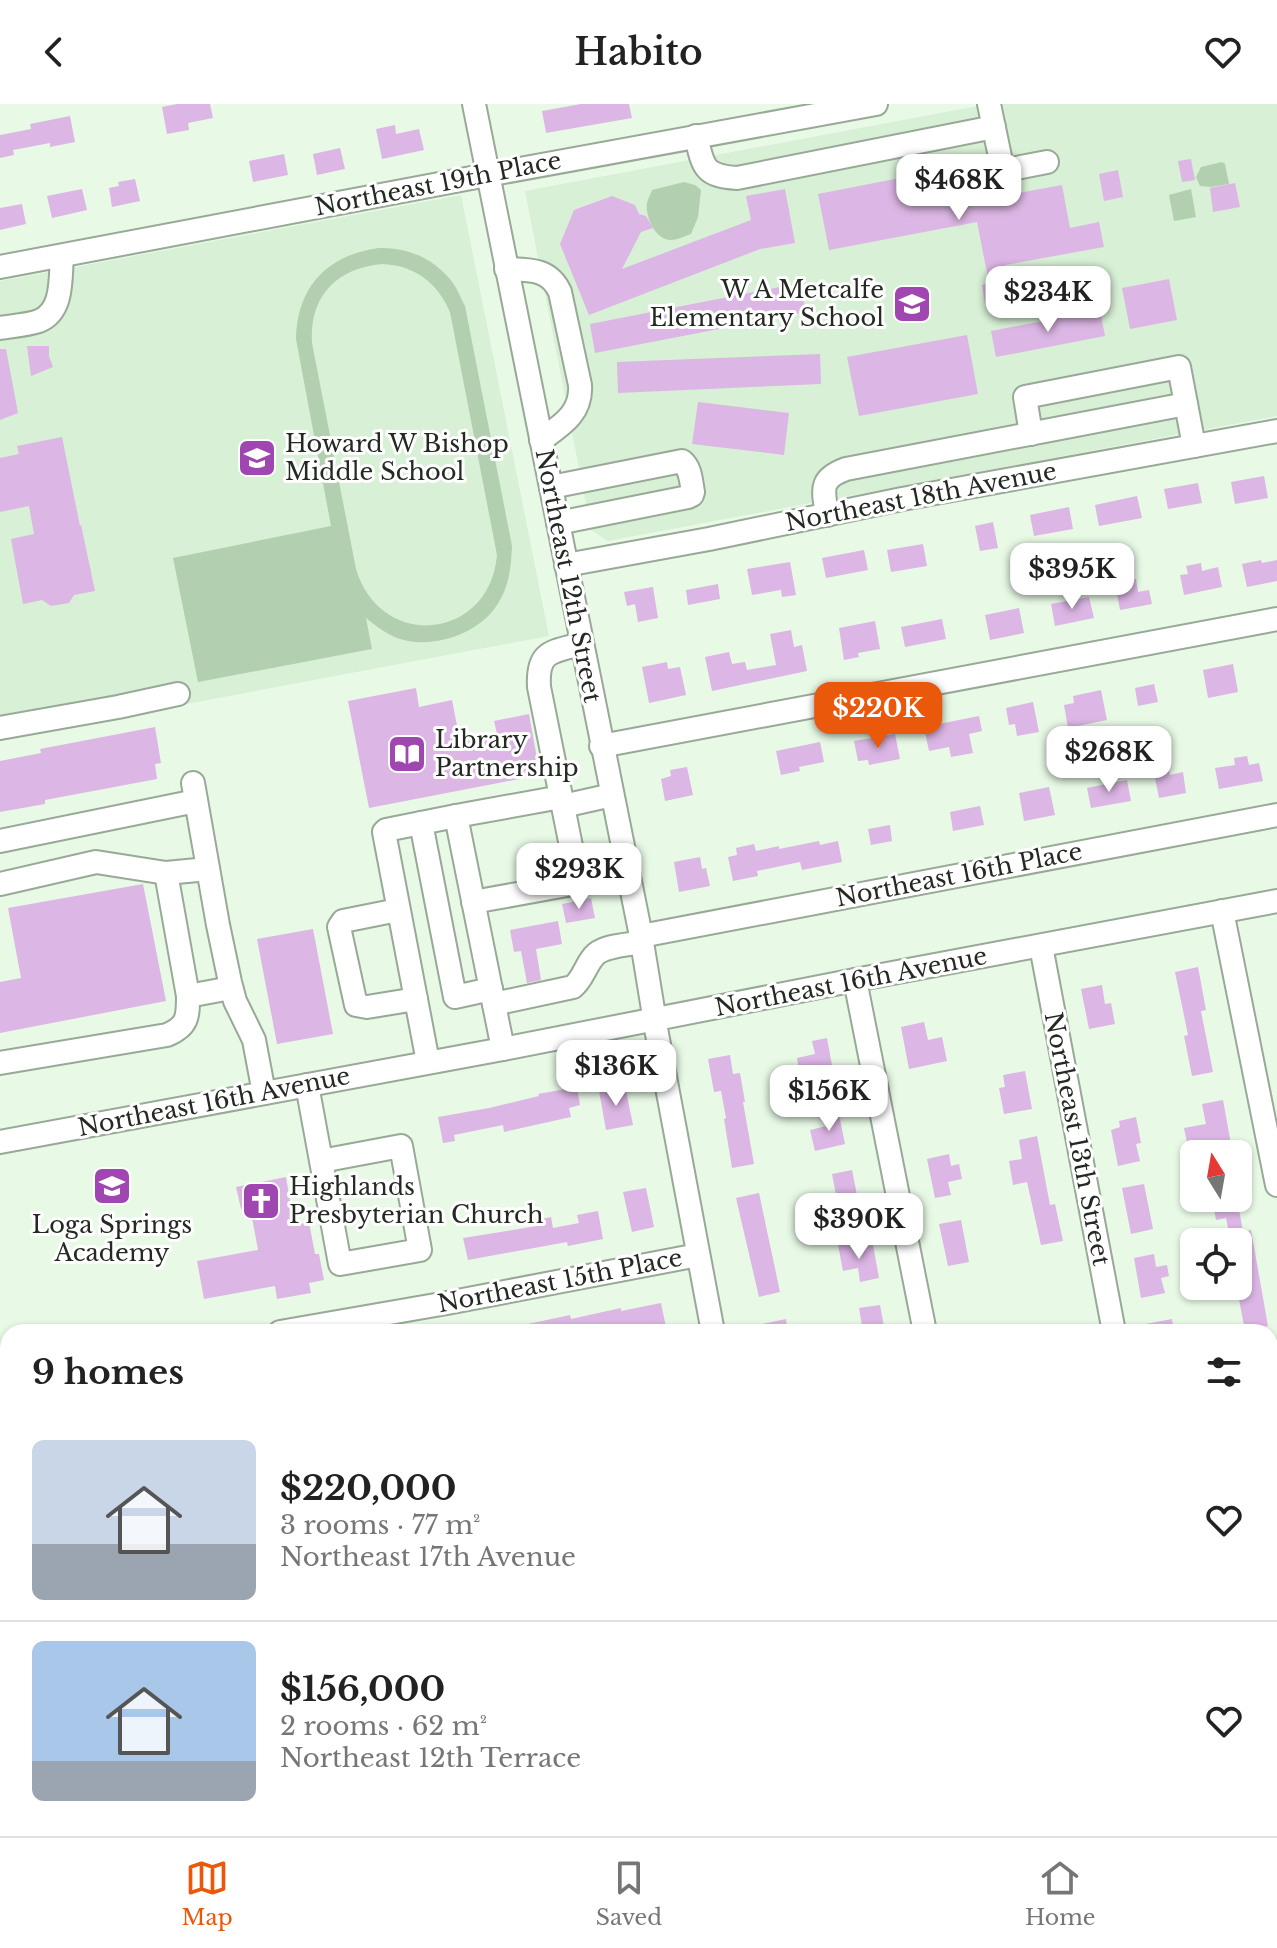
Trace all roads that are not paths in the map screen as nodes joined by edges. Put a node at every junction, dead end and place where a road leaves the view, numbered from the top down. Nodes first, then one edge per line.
1 (474, 104) edge
2 (876, 104) edge
3 (989, 104) edge
4 (994, 127) junction
5 (696, 136) junction
6 (1047, 162) dead end
7 (1003, 171) junction
8 (487, 175) junction
9 (960, 179) dead end
10 (62, 256) junction
11 (0, 267) edge
12 (506, 269) junction
13 (0, 328) edge
14 (1186, 404) junction
15 (1277, 431) edge
16 (1031, 434) junction
17 (541, 440) junction
18 (1194, 446) junction
19 (551, 487) junction
20 (827, 515) junction
21 (558, 523) junction
22 (566, 565) junction
23 (1277, 619) edge
24 (581, 644) junction
25 (178, 694) dead end
26 (0, 728) edge
27 (601, 746) junction
28 (612, 795) junction
29 (562, 801) junction
30 (1277, 815) edge
31 (456, 816) junction
32 (421, 823) junction
33 (0, 841) edge
34 (208, 869) junction
35 (166, 873) junction
36 (628, 874) junction
37 (578, 883) junction
38 (0, 884) edge
39 (1277, 901) edge
40 (473, 902) junction
41 (398, 910) junction
42 (1222, 911) junction
43 (641, 939) junction
44 (1041, 946) junction
45 (855, 980) junction
46 (231, 988) junction
47 (188, 996) junction
48 (455, 997) junction
49 (493, 997) junction
50 (416, 1001) junction
51 (654, 1019) junction
52 (503, 1049) junction
53 (428, 1062) junction
54 (0, 1063) edge
55 (307, 1085) junction
56 (264, 1093) junction
57 (0, 1142) edge
58 (321, 1161) junction
59 (1277, 1185) edge
60 (698, 1255) junction
61 (326, 1324) edge
62 (711, 1324) edge
63 (923, 1324) edge
64 (1112, 1324) edge

1 - 8 street, Northeast 12th Street
2 - 5 street, Northeast 19th Place
3 - 4 street
4 - 5 street
4 - 7 street
5 - 8 street, Northeast 19th Place
6 - 7 street
7 - 9 street
8 - 10 street, Northeast 19th Place
8 - 12 street, Northeast 12th Street
10 - 11 street, Northeast 19th Place
10 - 13 street
12 - 17 street, Northeast 12th Street
12 - 17 street
14 - 16 street
14 - 16 street
14 - 18 street
15 - 18 street, Northeast 18th Avenue
16 - 20 street
17 - 19 street, Northeast 12th Street
18 - 20 street, Northeast 18th Avenue
19 - 21 street, Northeast 12th Street
19 - 21 street
20 - 22 street, Northeast 18th Avenue
21 - 22 street, Northeast 12th Street
22 - 24 street, Northeast 12th Street
23 - 27 street
24 - 27 street, Northeast 12th Street
24 - 29 street
25 - 26 street
27 - 28 street, Northeast 12th Street
28 - 29 street
28 - 36 street, Northeast 12th Street
29 - 31 street
29 - 37 street
30 - 43 street, Northeast 16th Place
31 - 32 street
31 - 40 street
32 - 41 street
32 - 48 street
33 - 34 street
34 - 35 street
34 - 46 street
35 - 38 street
35 - 47 street
36 - 37 street
36 - 43 street, Northeast 12th Street
37 - 40 street
39 - 42 street, Northeast 16th Avenue
40 - 49 street
41 - 50 street
41 - 50 street, Northeast 16th Place
42 - 44 street, Northeast 16th Avenue
42 - 59 street
43 - 49 street, Northeast 16th Place
43 - 51 street, Northeast 12th Street
44 - 45 street, Northeast 16th Avenue
44 - 64 street, Northeast 13th Street
45 - 51 street, Northeast 16th Avenue
45 - 63 street
46 - 47 street
46 - 56 street
47 - 54 street
48 - 49 street, Northeast 16th Place
48 - 50 street, Northeast 16th Place
49 - 52 street
50 - 53 street
51 - 52 street, Northeast 16th Avenue
51 - 60 street, Northeast 12th Street
52 - 53 street, Northeast 16th Avenue
53 - 55 street, Northeast 16th Avenue
55 - 56 street, Northeast 16th Avenue
55 - 58 street
56 - 57 street, Northeast 16th Avenue
58 - 58 street
60 - 61 street, Northeast 15th Place
60 - 62 street, Northeast 12th Street

